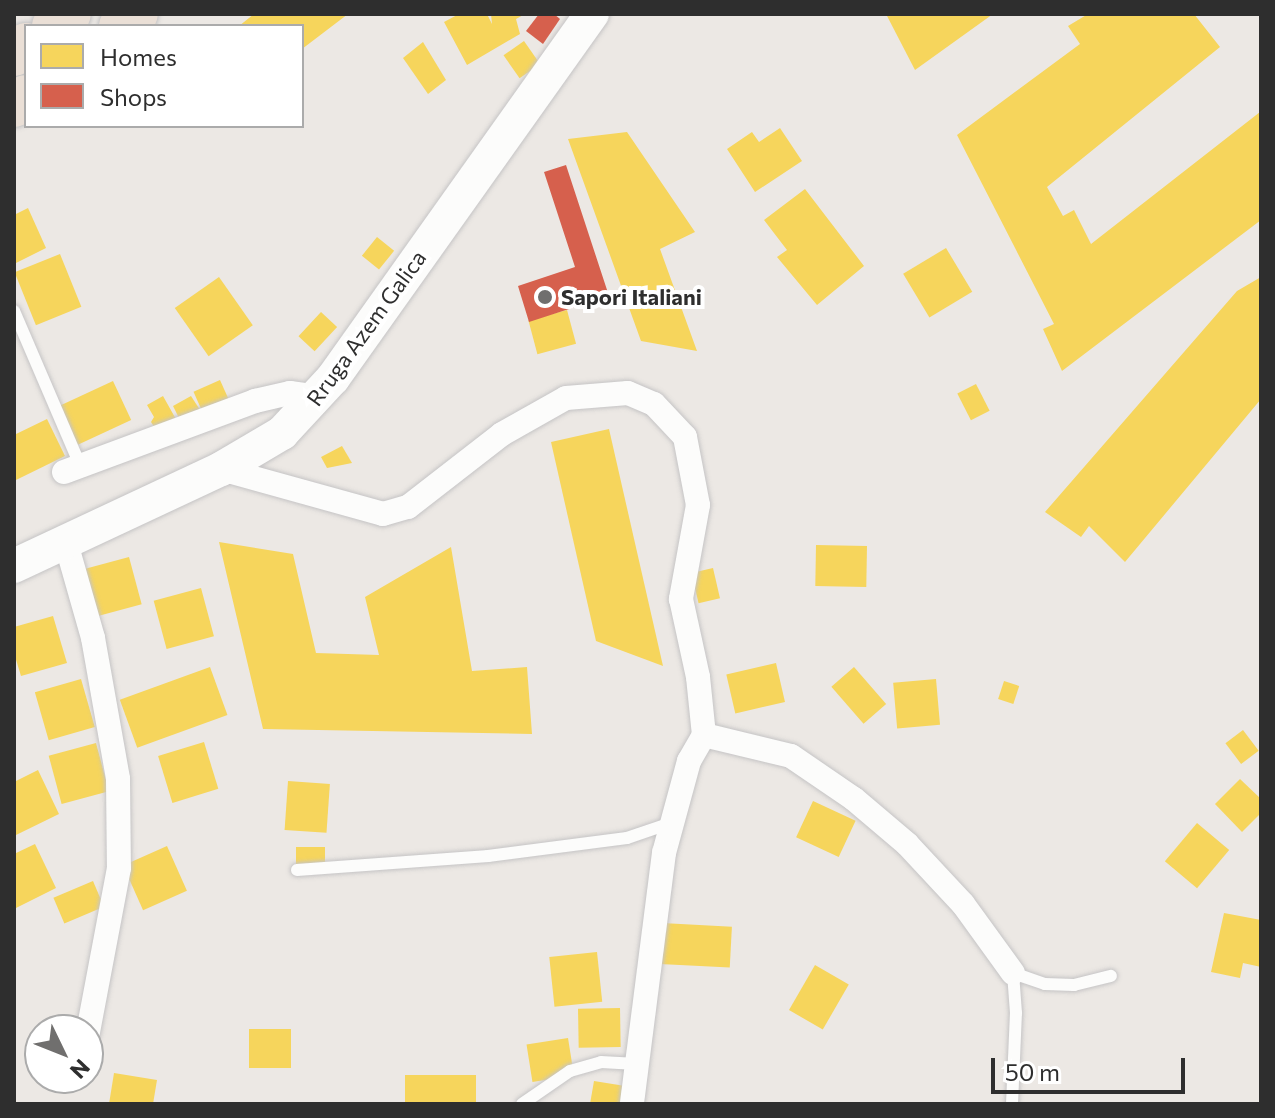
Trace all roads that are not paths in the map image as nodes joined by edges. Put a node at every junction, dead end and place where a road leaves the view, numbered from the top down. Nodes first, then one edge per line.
1 (583, 19) edge
2 (14, 311) edge
3 (317, 397) junction
4 (72, 468) joint
5 (221, 469) junction
6 (66, 543) junction
7 (14, 566) edge
8 (704, 735) junction
9 (671, 823) junction
10 (297, 870) dead end
11 (1013, 973) junction
12 (1111, 976) dead end
13 (91, 1014) edge
14 (637, 1064) junction
15 (522, 1104) edge
16 (632, 1104) edge
17 (1012, 1104) edge

1 - 3 main road, Rruga Azem Galica
2 - 4 lane
3 - 4 street
3 - 5 main road, Rruga Azem Galica
5 - 6 main road, Rruga Azem Galica
5 - 8 street
6 - 7 main road, Rruga Azem Galica
6 - 13 street
8 - 9 street
8 - 11 street
9 - 10 lane
9 - 14 street
11 - 12 lane
11 - 17 lane
14 - 15 lane
14 - 16 street

